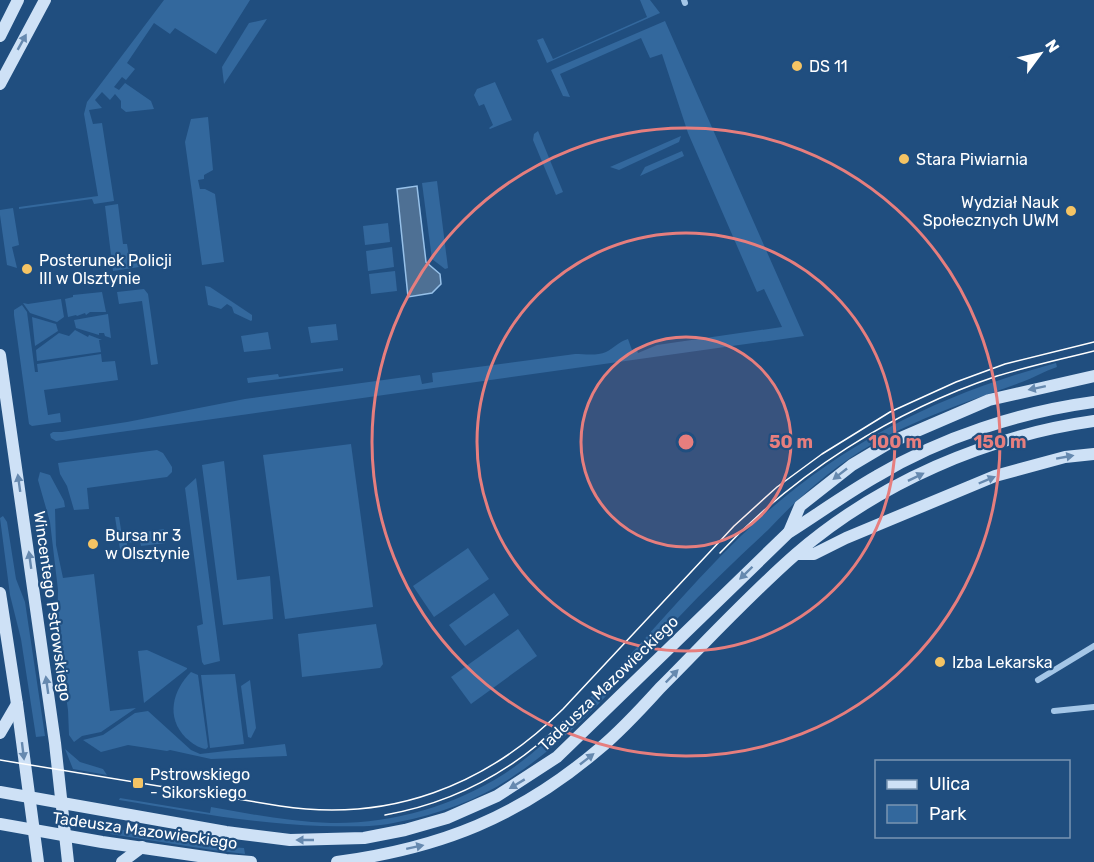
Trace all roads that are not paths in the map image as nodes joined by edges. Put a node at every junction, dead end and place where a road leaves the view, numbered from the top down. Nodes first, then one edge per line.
1 (18, 0) edge
2 (45, 0) edge
3 (0, 36) edge
4 (0, 84) edge
5 (0, 355) edge
6 (1094, 376) edge
7 (1094, 402) edge
8 (1094, 421) edge
9 (1094, 454) edge
10 (788, 533) junction
11 (796, 554) junction
12 (0, 592) edge
13 (1094, 646) edge
14 (1038, 680) dead end
15 (17, 704) junction
16 (1094, 707) edge
17 (1054, 711) dead end
18 (0, 733) edge
19 (0, 792) edge
20 (29, 797) junction
21 (60, 802) junction
22 (0, 824) edge
23 (33, 830) junction
24 (64, 836) junction
25 (142, 847) junction
26 (38, 862) edge
27 (68, 862) edge
28 (122, 862) edge
29 (251, 862) edge
30 (337, 862) edge

1 - 3 street
4 -> 2 street
21 -> 5 street, Wincentego Pstrowskiego
6 -> 10 street
7 - 10 street, Tadeusza Mazowieckiego
11 -> 8 street
11 -> 9 street
10 -> 21 street, Tadeusza Mazowieckiego
30 -> 11 street
12 - 15 street
13 - 14 street
15 - 18 street
15 -> 20 street
16 - 17 street
19 - 20 street, Tadeusza Mazowieckiego
20 - 21 street, Tadeusza Mazowieckiego
20 - 23 street
21 - 24 street, Wincentego Pstrowskiego
22 - 23 street, Tadeusza Mazowieckiego
23 - 24 street, Tadeusza Mazowieckiego
23 - 26 street
24 - 25 street, Tadeusza Mazowieckiego
24 - 27 street, Wincentego Pstrowskiego
25 - 28 street
25 - 29 street, Tadeusza Mazowieckiego

